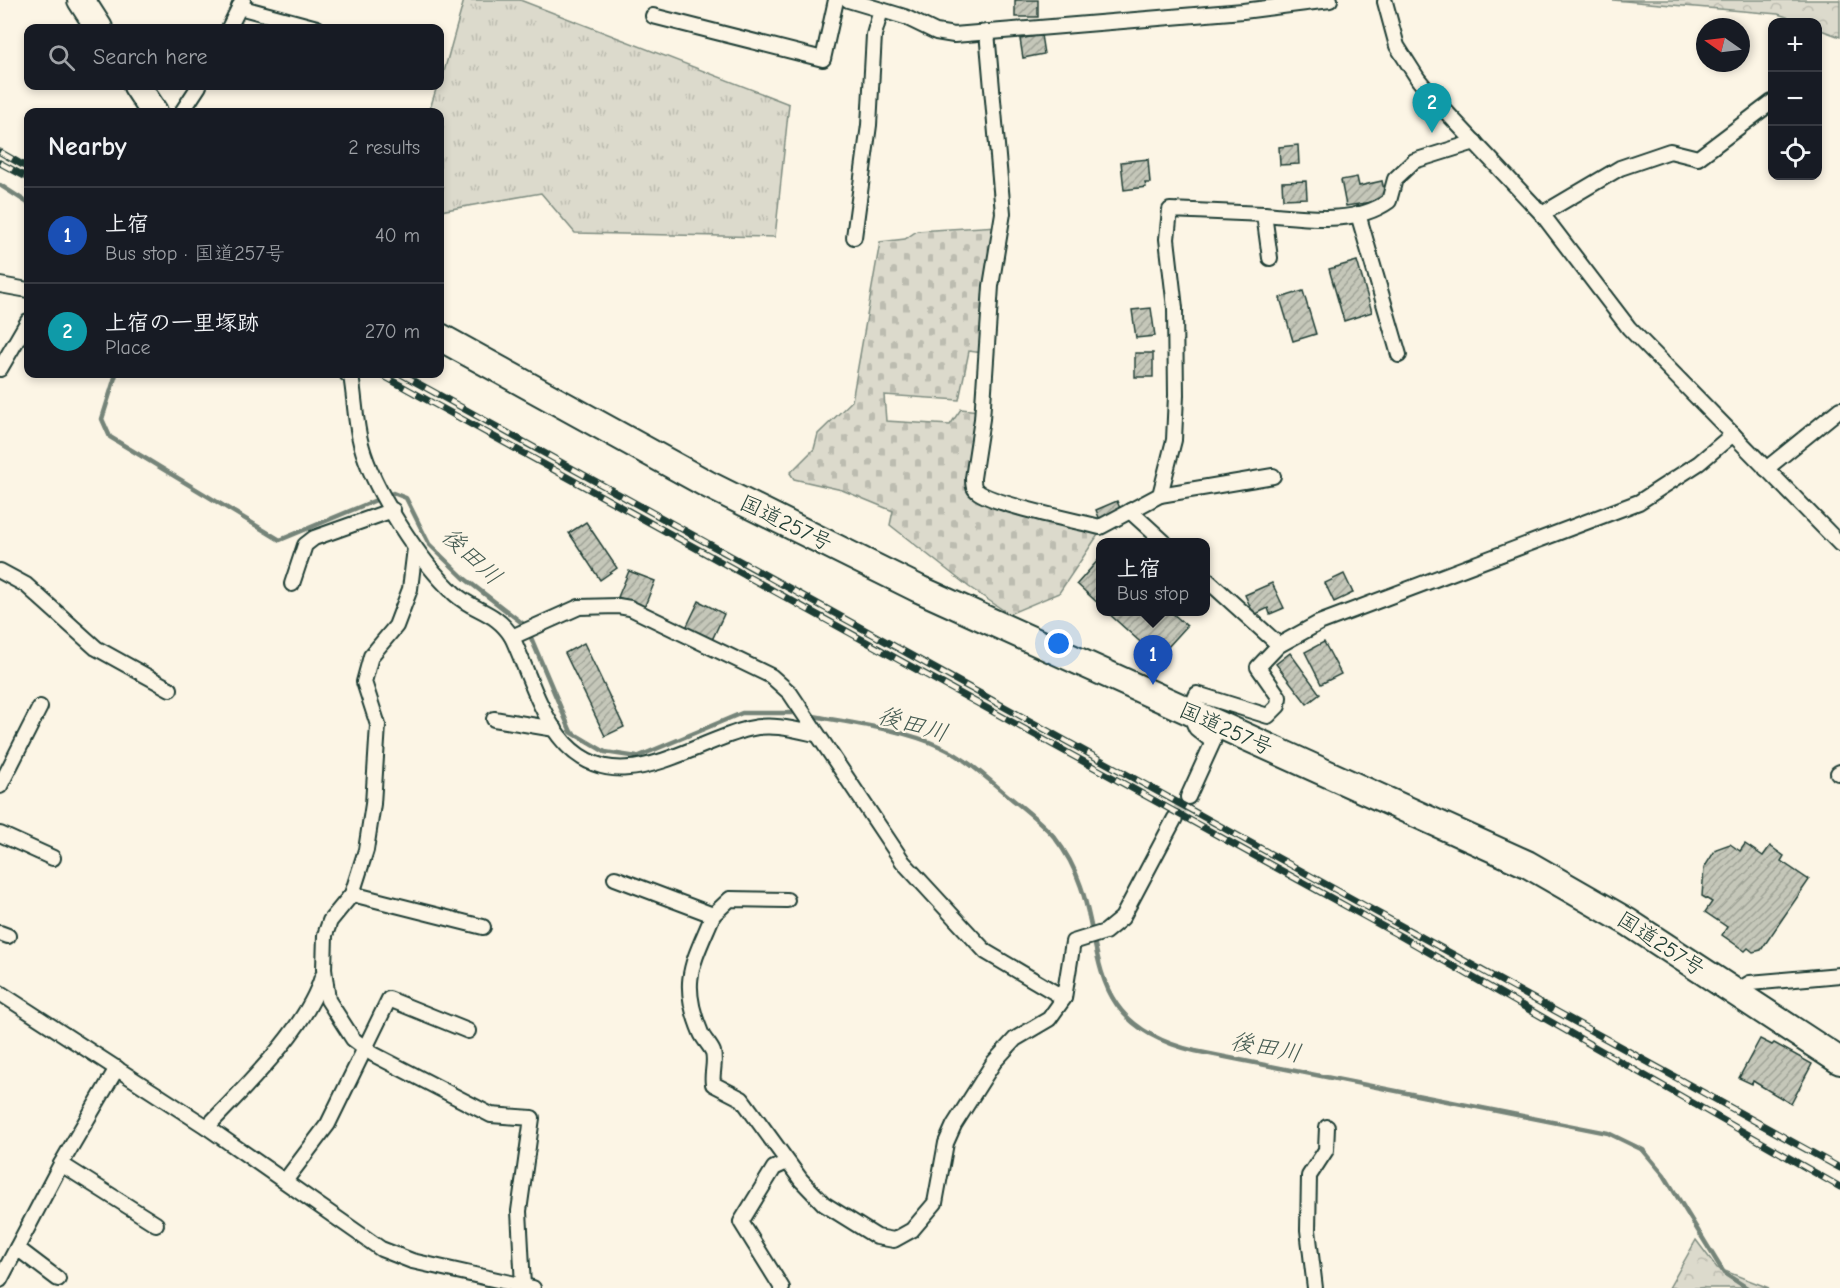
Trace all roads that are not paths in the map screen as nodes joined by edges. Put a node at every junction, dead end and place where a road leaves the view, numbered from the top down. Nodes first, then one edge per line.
1 (81, 0) edge
2 (836, 0) edge
3 (849, 0) edge
4 (1330, 0) edge
5 (1382, 1) edge
6 (241, 4) edge
7 (882, 10) junction
8 (653, 16) dead end
9 (96, 24) edge
10 (231, 24) edge
11 (304, 24) edge
12 (987, 32) junction
13 (140, 90) edge
14 (196, 90) edge
15 (1768, 106) edge
16 (151, 108) edge
17 (185, 108) edge
18 (1475, 142) junction
19 (1264, 214) junction
20 (1358, 214) junction
21 (1542, 214) junction
22 (854, 237) dead end
23 (1270, 258) dead end
24 (0, 285) edge
25 (24, 289) edge
26 (24, 328) edge
27 (444, 339) edge
28 (1400, 355) dead end
29 (0, 369) edge
30 (351, 378) edge
31 (1840, 409) edge
32 (1733, 434) junction
33 (1766, 469) junction
34 (1273, 476) dead end
35 (1160, 495) junction
36 (391, 508) junction
37 (1130, 511) junction
38 (1159, 538) edge
39 (1840, 544) edge
40 (415, 548) junction
41 (0, 571) edge
42 (1210, 583) edge
43 (292, 584) dead end
44 (515, 636) junction
45 (1279, 645) junction
46 (170, 688) dead end
47 (40, 708) dead end
48 (1189, 712) junction
49 (494, 719) dead end
50 (555, 729) junction
51 (813, 731) junction
52 (0, 786) edge
53 (1188, 796) tunnel mouth
54 (1175, 819) tunnel mouth
55 (0, 834) edge
56 (53, 858) dead end
57 (615, 878) dead end
58 (352, 894) junction
59 (788, 900) dead end
60 (713, 915) junction
61 (483, 927) dead end
62 (324, 969) junction
63 (1840, 975) edge
64 (1735, 992) junction
65 (0, 993) edge
66 (1064, 998) junction
67 (468, 1031) dead end
68 (364, 1048) junction
69 (1840, 1061) edge
70 (117, 1068) junction
71 (207, 1127) junction
72 (1327, 1127) dead end
73 (787, 1162) junction
74 (61, 1164) junction
75 (285, 1181) junction
76 (156, 1224) dead end
77 (17, 1248) junction
78 (58, 1279) dead end
79 (0, 1280) edge
80 (528, 1287) edge
81 (782, 1288) edge
82 (1315, 1288) edge

1 - 9 highway
2 - 8 street
3 - 7 street
4 - 12 street
5 - 18 street
6 - 10 street
6 - 11 street
7 - 12 street
7 - 22 street
12 - 37 street
13 - 16 highway
14 - 17 street
15 - 21 street
18 - 20 street
18 - 21 street
19 - 20 street
19 - 23 street
19 - 35 street
20 - 28 street
21 - 32 street
24 - 25 street
26 - 29 street
27 - 48 highway, 国道257号
30 - 36 street
31 - 33 street
32 - 33 street
32 - 45 street
33 - 39 street
34 - 35 street
35 - 37 street
36 - 40 street
36 - 43 street
37 - 38 street
40 - 44 street
40 - 58 street
41 - 46 street
42 - 45 street
44 - 50 street
44 - 51 street
45 - 48 street
47 - 52 street
48 - 53 street
48 - 64 highway, 国道257号
49 - 50 street
50 - 51 street
51 - 66 street
54 - 66 street
55 - 56 street
57 - 60 street
58 - 61 street
58 - 62 street
59 - 60 street
60 - 73 street
62 - 68 street
62 - 71 street
63 - 64 street
64 - 69 highway, 国道257号
65 - 70 street
66 - 73 street
67 - 68 street
68 - 75 street
68 - 80 street
70 - 71 street
70 - 74 street
71 - 75 street
72 - 82 street
73 - 81 street
74 - 76 street
74 - 77 street
75 - 80 street
77 - 78 street
77 - 79 street

